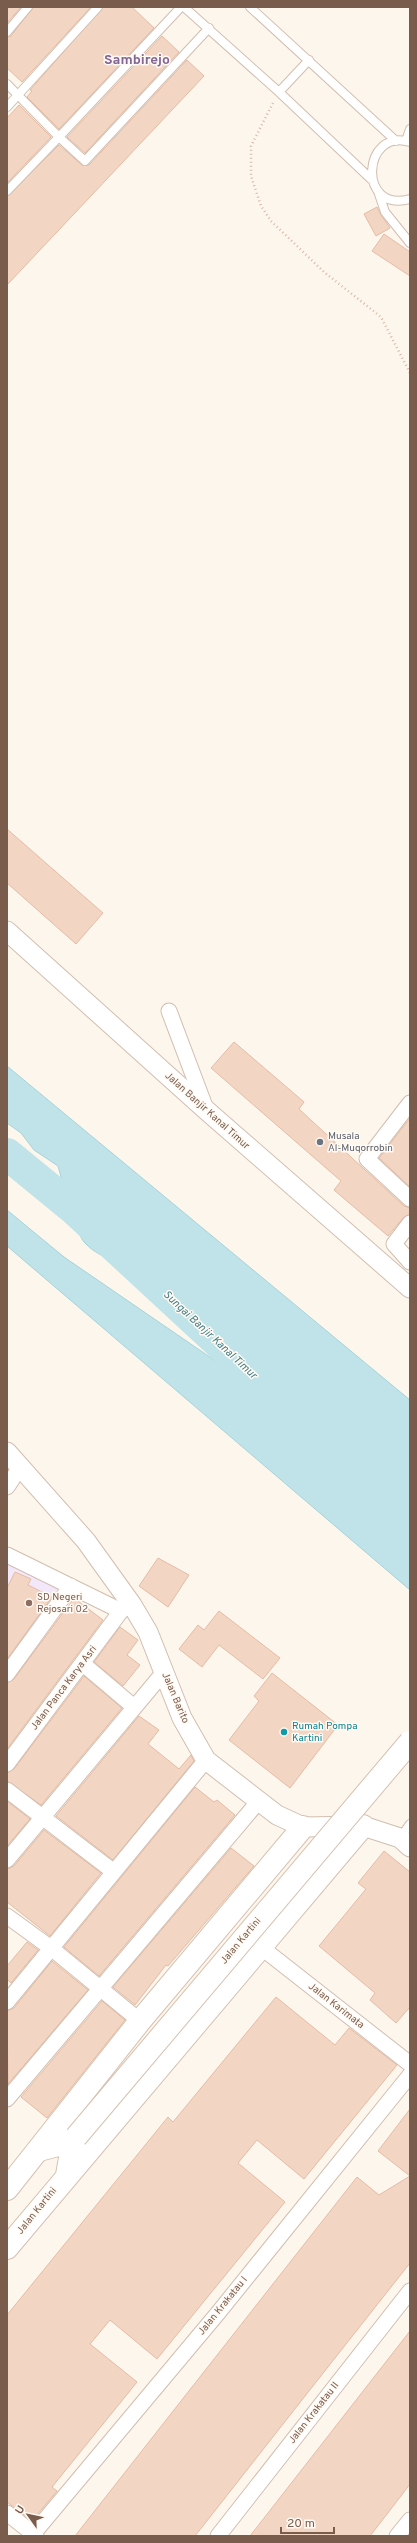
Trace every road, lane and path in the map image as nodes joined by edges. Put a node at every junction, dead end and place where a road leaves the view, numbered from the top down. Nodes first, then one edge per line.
1 (28, 7) edge
2 (98, 7) edge
3 (182, 7) edge
4 (250, 7) edge
5 (209, 28) junction
6 (7, 32) edge
7 (310, 60) junction
8 (7, 84) edge
9 (279, 92) junction
10 (19, 95) junction
11 (7, 107) edge
12 (410, 128) edge
13 (59, 136) junction
14 (396, 141) junction
15 (408, 142) edge
16 (371, 179) junction
17 (7, 191) edge
18 (378, 191) junction
19 (410, 199) edge
20 (410, 243) edge
21 (410, 373) edge
22 (7, 931) edge
23 (169, 1011) dead end
24 (410, 1103) edge
25 (206, 1110) junction
26 (410, 1199) edge
27 (410, 1224) edge
28 (410, 1262) edge
29 (410, 1288) edge
30 (7, 1452) edge
31 (21, 1466) junction
32 (7, 1487) edge
33 (7, 1555) edge
34 (71, 1586) junction
35 (126, 1608) junction
36 (82, 1663) junction
37 (164, 1672) junction
38 (7, 1674) edge
39 (134, 1707) junction
40 (410, 1742) edge
41 (206, 1760) junction
42 (7, 1764) edge
43 (7, 1790) edge
44 (258, 1802) junction
45 (41, 1817) junction
46 (363, 1826) junction
47 (303, 1827) junction
48 (407, 1836) edge
49 (7, 1860) edge
50 (114, 1872) junction
51 (7, 1916) edge
52 (51, 1948) junction
53 (262, 1948) junction
54 (99, 1987) junction
55 (10, 1993) edge
56 (140, 2021) junction
57 (410, 2064) edge
58 (410, 2075) edge
59 (7, 2099) edge
60 (75, 2139) junction
61 (39, 2150) junction
62 (68, 2175) junction
63 (7, 2189) edge
64 (7, 2248) edge
65 (410, 2291) edge
66 (7, 2513) edge
67 (410, 2520) edge
68 (34, 2535) edge
69 (218, 2536) edge
70 (397, 2536) edge

1 - 6 lane
2 - 10 lane
3 - 5 lane
3 - 13 lane
4 - 7 lane
5 - 9 lane
5 - 13 lane
7 - 9 lane
7 - 14 lane
8 - 10 lane
9 - 16 lane
9 - 21 path
10 - 11 lane
10 - 13 lane
12 - 15 lane
13 - 17 lane
14 - 15 lane
14 - 16 lane
16 - 18 lane
18 - 19 lane
18 - 20 lane
22 - 25 street, Jalan Banjir Kanal Timur
23 - 25 street
24 - 26 street
25 - 29 street, Jalan Banjir Kanal Timur
27 - 28 street
30 - 31 street, Jalan Barito
31 - 32 street
31 - 35 street, Jalan Barito
33 - 34 street
34 - 35 street
34 - 38 street
35 - 36 street, Jalan Panca Karya Asri
35 - 37 street, Jalan Barito
36 - 39 street
36 - 42 street, Jalan Panca Karya Asri
37 - 39 street
37 - 41 street, Jalan Barito
39 - 45 street
40 - 60 main road, Jalan Kartini, bridge
41 - 44 street, Jalan Barito
41 - 50 street
43 - 45 street
44 - 47 street, Jalan Barito
44 - 54 street
45 - 49 street
45 - 50 street
46 - 47 street, Jalan Barito
46 - 48 street, Jalan Barito
46 - 53 main road, Jalan Kartini
47 - 56 main road
50 - 52 street
51 - 52 street
52 - 54 street
52 - 55 street
53 - 57 street, Jalan Karimata
53 - 62 main road, Jalan Kartini
54 - 56 street
54 - 59 street
56 - 61 main road
58 - 68 street, Jalan Krakatau I
60 - 61 main road
60 - 62 main road
61 - 63 main road
62 - 64 main road, Jalan Kartini
65 - 69 street, Jalan Krakatau II
66 - 68 street
67 - 70 street

